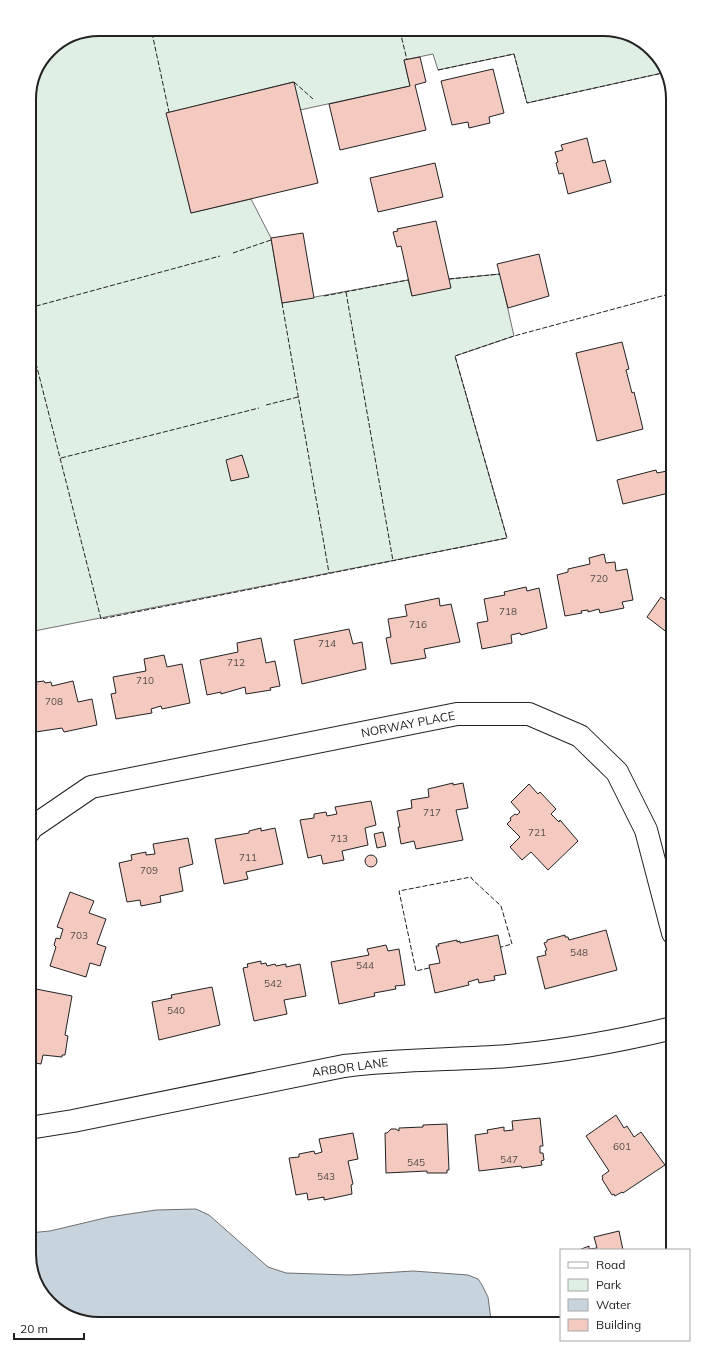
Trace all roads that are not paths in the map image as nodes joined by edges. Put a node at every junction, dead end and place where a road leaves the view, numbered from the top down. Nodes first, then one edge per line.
1 (36, 825) edge
2 (666, 906) edge
3 (666, 1030) edge
4 (36, 1128) edge

1 - 2 street, NORWAY PLACE
3 - 4 street, ARBOR LANE

